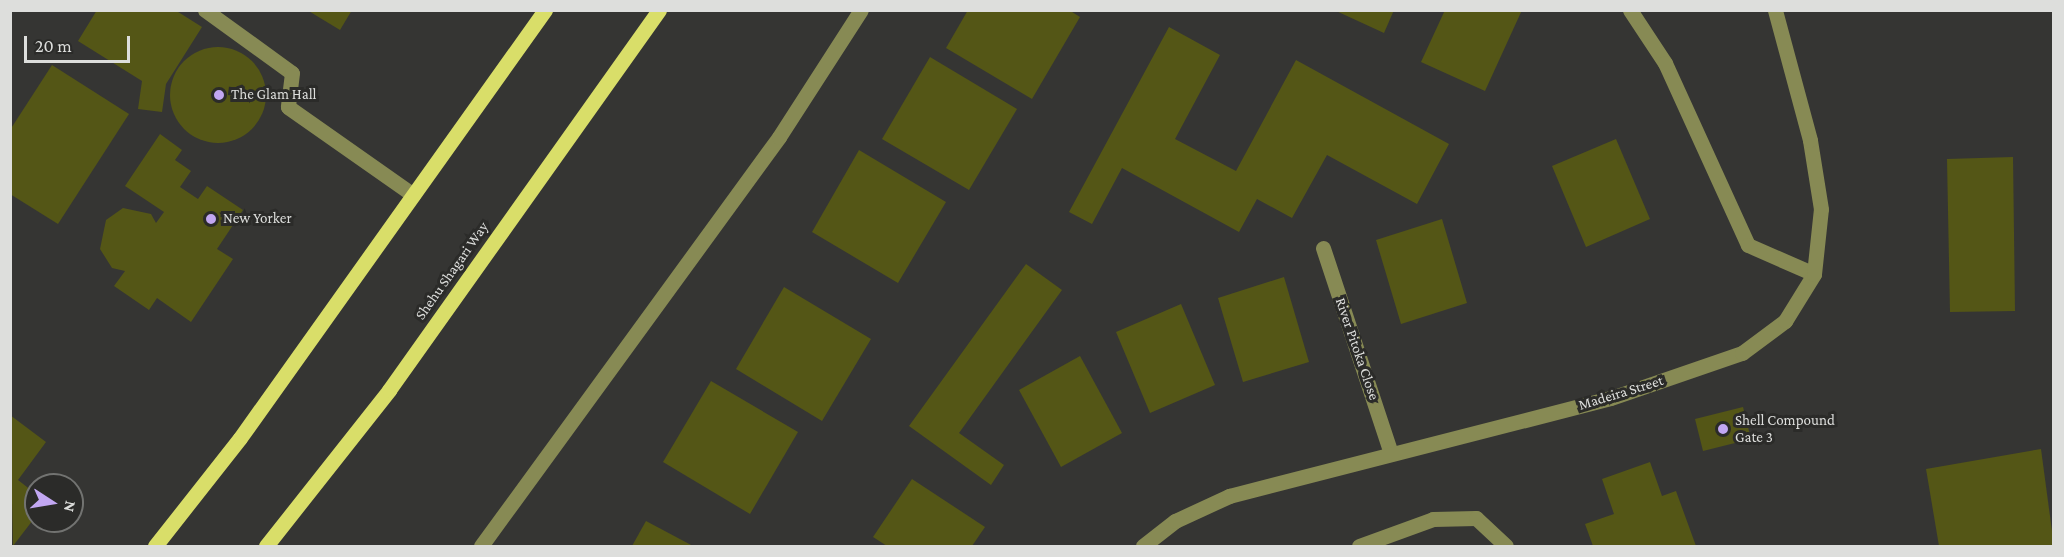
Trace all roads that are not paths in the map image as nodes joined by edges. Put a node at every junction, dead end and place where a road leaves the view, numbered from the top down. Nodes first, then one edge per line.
1 (205, 10) edge
2 (546, 10) edge
3 (659, 10) edge
4 (861, 10) edge
5 (1630, 10) edge
6 (1775, 10) edge
7 (413, 195) junction
8 (1323, 248) dead end
9 (1814, 274) junction
10 (1390, 450) junction
11 (154, 546) edge
12 (266, 546) edge
13 (481, 546) edge
14 (1143, 546) edge
15 (1359, 546) edge
16 (1506, 546) edge

1 - 7 street
2 - 7 main road
3 - 12 main road, Shehu Shagari Way
4 - 13 street
5 - 9 street
6 - 9 street, Madeira Street
7 - 11 main road
8 - 10 street, River Pitoka Close
9 - 10 street, Madeira Street
10 - 14 street, Madeira Street
15 - 16 street

